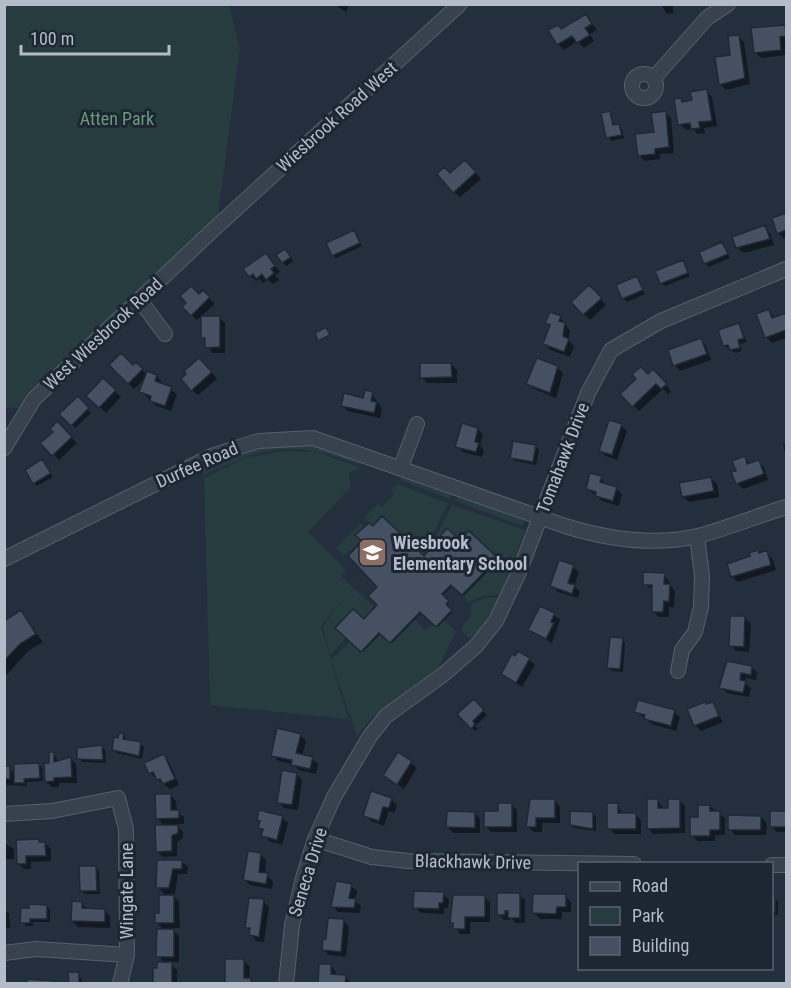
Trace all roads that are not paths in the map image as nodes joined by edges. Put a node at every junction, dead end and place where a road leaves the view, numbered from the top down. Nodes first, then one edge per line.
1 (460, 4) edge
2 (728, 4) edge
3 (654, 78) dead end
4 (213, 229) joint
5 (786, 268) edge
6 (139, 299) junction
7 (165, 334) dead end
8 (417, 424) dead end
9 (4, 448) edge
10 (401, 467) junction
11 (786, 507) edge
12 (540, 516) junction
13 (697, 536) junction
14 (4, 559) edge
15 (678, 670) dead end
16 (369, 736) joint
17 (4, 814) edge
18 (315, 839) junction
19 (578, 863) edge
20 (4, 953) edge
21 (127, 955) junction
22 (120, 984) edge
23 (286, 984) edge

1 - 4 street, Wiesbrook Road West
2 - 3 street
4 - 6 street, West Wiesbrook Road
5 - 12 street, Tomahawk Drive
6 - 7 street
6 - 9 street, West Wiesbrook Road
8 - 10 street
10 - 12 street, Durfee Road
10 - 14 street, Durfee Road
11 - 13 street, Durfee Road
12 - 13 street, Durfee Road
12 - 16 street, Tomahawk Drive
13 - 15 street
16 - 18 street, Seneca Drive
17 - 21 street, Wingate Lane
18 - 19 street, Blackhawk Drive
18 - 23 street, Seneca Drive
20 - 21 street
21 - 22 street, Wingate Lane

